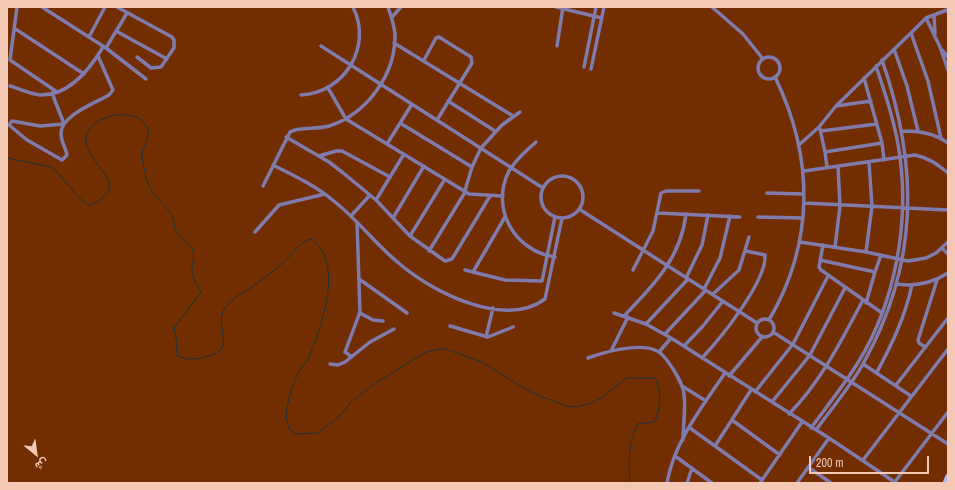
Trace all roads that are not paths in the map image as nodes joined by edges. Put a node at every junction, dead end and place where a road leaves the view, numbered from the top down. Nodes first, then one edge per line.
1 (17, 7) edge
2 (42, 7) edge
3 (105, 7) edge
4 (117, 7) edge
5 (353, 7) edge
6 (388, 7) edge
7 (401, 7) edge
8 (556, 7) edge
9 (596, 7) edge
10 (604, 7) edge
11 (712, 7) edge
12 (563, 8) edge
13 (947, 10) edge
14 (127, 13) junction
15 (934, 15) junction
16 (595, 16) junction
17 (392, 17) junction
18 (602, 18) junction
19 (926, 18) junction
20 (14, 28) junction
21 (116, 31) junction
22 (911, 33) junction
23 (89, 37) junction
24 (935, 37) junction
25 (394, 42) junction
26 (321, 46) dead end
27 (557, 46) dead end
28 (104, 47) junction
29 (940, 47) junction
30 (894, 49) junction
31 (98, 56) junction
32 (137, 57) dead end
33 (948, 57) edge
34 (168, 59) junction
35 (763, 59) junction
36 (424, 60) junction
37 (882, 60) junction
38 (351, 65) junction
39 (876, 66) junction
40 (584, 67) dead end
41 (591, 69) dead end
42 (948, 70) edge
43 (84, 74) junction
44 (775, 77) junction
45 (864, 78) junction
46 (146, 79) dead end
47 (460, 82) junction
48 (381, 84) junction
49 (10, 86) dead end
50 (328, 88) junction
51 (57, 92) junction
52 (52, 93) junction
53 (301, 94) dead end
54 (448, 101) junction
55 (871, 101) junction
56 (412, 104) junction
57 (836, 106) junction
58 (520, 112) dead end
59 (514, 116) junction
60 (346, 119) junction
61 (437, 120) junction
62 (400, 123) junction
63 (64, 124) junction
64 (877, 124) junction
65 (819, 127) junction
66 (495, 131) junction
67 (821, 131) junction
68 (902, 131) junction
69 (918, 131) junction
70 (286, 137) junction
71 (941, 138) junction
72 (536, 142) dead end
73 (882, 143) junction
74 (948, 143) edge
75 (387, 144) junction
76 (800, 144) junction
77 (481, 148) junction
78 (825, 152) junction
79 (404, 154) junction
80 (319, 156) junction
81 (907, 156) junction
82 (900, 157) junction
83 (884, 160) junction
84 (869, 162) junction
85 (273, 165) junction
86 (424, 166) junction
87 (838, 166) junction
88 (472, 167) junction
89 (511, 168) junction
90 (827, 168) junction
91 (804, 171) junction
92 (948, 174) edge
93 (390, 177) junction
94 (445, 179) junction
95 (263, 186) dead end
96 (543, 188) junction
97 (699, 191) dead end
98 (465, 192) junction
99 (325, 194) junction
100 (768, 194) dead end
101 (804, 194) junction
102 (370, 195) junction
103 (490, 196) junction
104 (502, 196) junction
105 (376, 200) junction
106 (804, 203) junction
107 (840, 206) junction
108 (872, 206) junction
109 (902, 207) junction
110 (909, 207) junction
111 (579, 209) junction
112 (948, 210) edge
113 (658, 213) junction
114 (686, 214) junction
115 (708, 215) junction
116 (351, 216) junction
117 (730, 216) junction
118 (740, 216) dead end
119 (505, 217) junction
120 (555, 217) junction
121 (758, 217) dead end
122 (393, 218) junction
123 (562, 218) junction
124 (803, 218) junction
125 (357, 222) junction
126 (256, 232) dead end
127 (410, 236) junction
128 (750, 237) dead end
129 (800, 242) junction
130 (948, 242) edge
131 (823, 245) junction
132 (835, 247) junction
133 (942, 248) junction
134 (429, 251) junction
135 (644, 251) junction
136 (746, 251) junction
137 (866, 252) junction
138 (948, 254) edge
139 (881, 255) junction
140 (548, 256) junction
141 (555, 257) junction
142 (897, 259) junction
143 (820, 260) junction
144 (902, 260) junction
145 (668, 266) junction
146 (465, 270) dead end
147 (633, 270) dead end
148 (473, 272) junction
149 (875, 272) junction
150 (948, 273) edge
151 (828, 276) junction
152 (687, 278) junction
153 (359, 279) junction
154 (937, 280) junction
155 (896, 284) junction
156 (912, 285) junction
157 (845, 288) junction
158 (705, 290) junction
159 (713, 294) junction
160 (723, 301) junction
161 (865, 302) junction
162 (493, 308) junction
163 (740, 312) junction
164 (360, 313) junction
165 (406, 313) dead end
166 (614, 313) dead end
167 (882, 313) junction
168 (626, 317) junction
169 (948, 318) edge
170 (770, 320) junction
171 (383, 321) dead end
172 (757, 323) junction
173 (646, 324) junction
174 (450, 326) dead end
175 (513, 327) dead end
176 (394, 329) dead end
177 (773, 332) junction
178 (665, 334) junction
179 (486, 337) junction
180 (762, 337) junction
181 (671, 338) junction
182 (793, 344) junction
183 (684, 346) junction
184 (925, 346) junction
185 (948, 349) edge
186 (611, 351) junction
187 (659, 352) junction
188 (810, 355) junction
189 (352, 357) junction
190 (588, 358) dead end
191 (702, 358) junction
192 (330, 364) dead end
193 (863, 364) junction
194 (827, 366) junction
195 (877, 372) junction
196 (725, 374) junction
197 (729, 376) junction
198 (847, 378) junction
199 (852, 382) junction
200 (896, 385) junction
201 (682, 386) junction
202 (751, 390) junction
203 (755, 392) junction
204 (911, 396) junction
205 (706, 401) junction
206 (772, 402) junction
207 (899, 412) junction
208 (948, 412) edge
209 (789, 414) junction
210 (732, 420) junction
211 (802, 422) junction
212 (690, 428) junction
213 (811, 428) junction
214 (816, 430) junction
215 (932, 433) junction
216 (829, 438) junction
217 (683, 440) junction
218 (948, 444) edge
219 (715, 446) junction
220 (780, 455) junction
221 (675, 456) junction
222 (863, 460) junction
223 (808, 467) junction
224 (692, 468) junction
225 (948, 476) edge
226 (761, 481) edge
227 (667, 483) edge
228 (687, 483) edge
229 (711, 483) edge
230 (797, 483) edge
231 (831, 483) edge
232 (895, 483) edge
233 (945, 483) edge

1 - 20 street
2 - 23 street
3 - 23 street
4 - 14 street
5 - 38 street
6 - 17 street
7 - 17 street
8 - 12 street
9 - 16 street
10 - 18 street
11 - 35 street
12 - 16 street
12 - 27 street
13 - 15 street
14 - 21 street
14 - 34 street
15 - 19 street
15 - 24 street
16 - 18 street
16 - 40 street
17 - 25 street
18 - 41 street
19 - 22 street
19 - 24 street
20 - 43 street
20 - 51 street
21 - 28 street
21 - 34 street
22 - 30 street
22 - 71 street
23 - 28 street
24 - 29 street
25 - 36 street
25 - 48 street
26 - 38 street
28 - 31 street
28 - 46 street
29 - 33 street
29 - 42 street
30 - 37 street
30 - 69 street
31 - 43 street
31 - 63 street
32 - 34 street
35 - 44 street
35 - 44 street
36 - 47 street
36 - 47 street
37 - 39 street
37 - 68 street
38 - 48 street
38 - 50 street
39 - 45 street
39 - 82 street
43 - 51 street
44 - 76 street
45 - 55 street
45 - 57 street
47 - 54 street
47 - 59 street
48 - 56 street
48 - 60 street
49 - 52 street
50 - 53 street
50 - 60 street
51 - 52 street
52 - 63 street
54 - 61 street
54 - 66 street
55 - 57 street
55 - 64 street
56 - 61 street
56 - 62 street
57 - 65 street
58 - 59 street
59 - 66 street
60 - 70 street
60 - 75 street
61 - 77 street
62 - 75 street
62 - 88 street
63 - 63 street
64 - 67 street
64 - 73 street
65 - 67 street
65 - 76 street
66 - 77 street
67 - 78 street
68 - 69 street
68 - 81 street
69 - 71 street
70 - 80 street
70 - 85 street
71 - 74 street
72 - 89 street
73 - 78 street
73 - 83 street
75 - 79 street
76 - 91 street
77 - 88 street
77 - 89 street
78 - 90 street
79 - 86 street
79 - 93 street
80 - 93 street
80 - 102 street
81 - 82 street
81 - 92 street
81 - 110 street
82 - 83 street
82 - 109 street
83 - 84 street
84 - 87 street
84 - 108 street
85 - 95 street
85 - 99 street
86 - 94 street
86 - 122 street
87 - 90 street
87 - 107 street
88 - 98 street
89 - 96 street
89 - 104 street
90 - 91 street
91 - 101 street
93 - 105 street
94 - 98 street
94 - 127 street
96 - 111 street
96 - 120 street
97 - 113 street
98 - 103 street
98 - 134 street
99 - 116 street
99 - 126 street
100 - 101 street
101 - 106 street
102 - 105 street
102 - 116 street
103 - 104 street
103 - 134 street
104 - 119 street
105 - 122 street
106 - 107 street
106 - 124 street
107 - 108 street
107 - 132 street
108 - 109 street
108 - 137 street
109 - 110 street
109 - 142 street
110 - 112 street
110 - 144 street
111 - 123 street
111 - 135 street
113 - 114 street
113 - 135 street
114 - 115 street
114 - 145 street
115 - 117 street
115 - 152 street
116 - 125 street
117 - 118 street
117 - 158 street
119 - 140 street
119 - 148 street
120 - 123 street
120 - 140 street
121 - 124 street
122 - 127 street
123 - 141 street
124 - 129 street
125 - 153 street
125 - 162 street
127 - 134 street
128 - 136 street
129 - 131 street
129 - 170 street
130 - 133 street
131 - 132 street
131 - 143 street
132 - 137 street
133 - 138 street
133 - 144 street
135 - 145 street
135 - 147 street
136 - 159 street
136 - 163 street
137 - 139 street
139 - 142 street
139 - 149 street
140 - 141 street
140 - 148 street
141 - 162 street
142 - 144 street
142 - 167 street
143 - 149 street
143 - 151 street
144 - 155 street
145 - 152 street
145 - 168 street
146 - 148 street
149 - 161 street
150 - 154 street
151 - 157 street
151 - 182 street
152 - 158 street
152 - 173 street
153 - 164 street
153 - 165 street
154 - 156 street
154 - 184 street
155 - 156 street
155 - 193 street
156 - 195 street
157 - 161 street
157 - 188 street
158 - 159 street
158 - 178 street
159 - 160 street
160 - 163 street
160 - 183 street
161 - 167 street
161 - 194 street
162 - 179 street
163 - 172 street
163 - 191 street
164 - 171 street
164 - 189 street
166 - 168 street
167 - 198 street
168 - 173 street
168 - 186 street
169 - 184 street
170 - 172 street
170 - 177 street
172 - 180 street
173 - 178 street
174 - 179 street
175 - 179 street
176 - 189 street
177 - 180 street
177 - 182 street
178 - 181 street
180 - 197 street
181 - 183 street
181 - 187 street
182 - 188 street
182 - 203 street
183 - 191 street
184 - 200 street
185 - 204 street
186 - 187 street
186 - 190 street
187 - 201 street
188 - 194 street
188 - 206 street
189 - 192 street
191 - 196 street
193 - 195 street
193 - 199 street
194 - 198 street
194 - 209 street
195 - 200 street
196 - 197 street
196 - 205 street
197 - 202 street
198 - 199 street
198 - 213 street
199 - 207 street
199 - 214 street
200 - 204 street
201 - 205 street
201 - 217 street
202 - 203 street
202 - 210 street
203 - 206 street
204 - 207 street
205 - 212 street
206 - 209 street
207 - 215 street
207 - 222 street
208 - 215 street
209 - 211 street
210 - 219 street
210 - 220 street
211 - 213 street
211 - 220 street
212 - 217 street
212 - 219 street
213 - 214 street
214 - 216 street
215 - 218 street
215 - 232 street
216 - 222 street
216 - 223 street
217 - 221 street
219 - 226 street
220 - 226 street
221 - 224 street
221 - 227 street
222 - 232 street
223 - 230 street
223 - 231 street
224 - 228 street
224 - 229 street
225 - 233 main road

